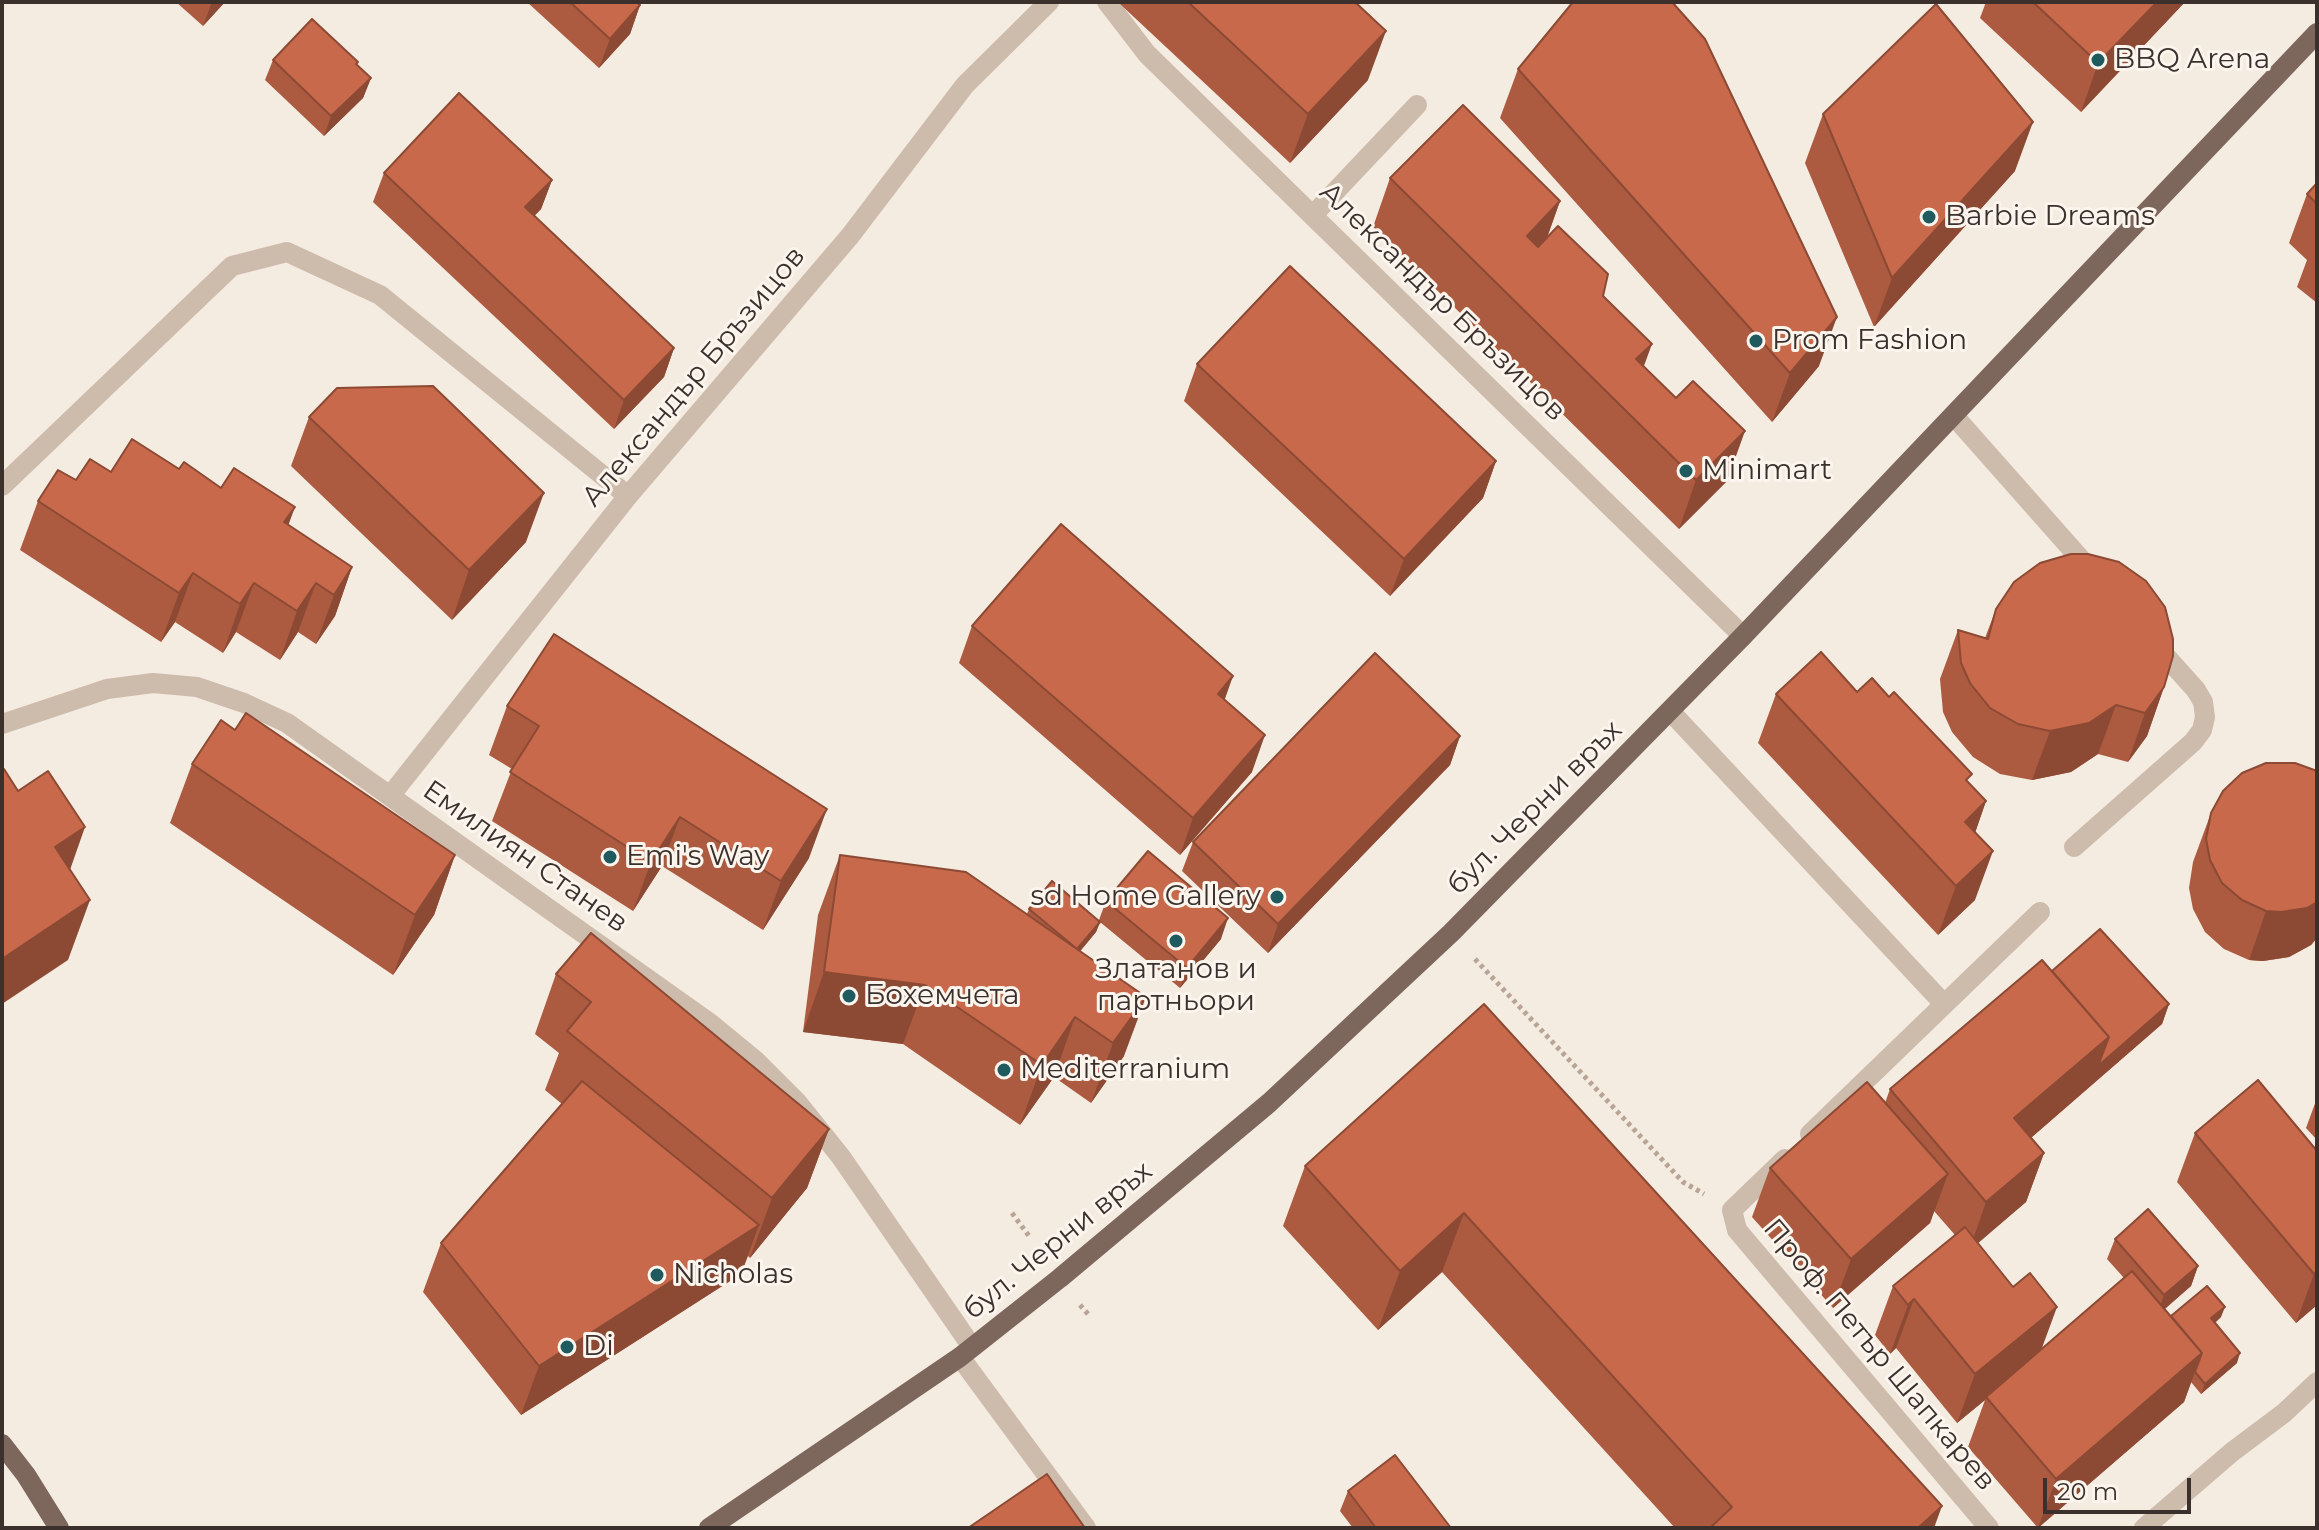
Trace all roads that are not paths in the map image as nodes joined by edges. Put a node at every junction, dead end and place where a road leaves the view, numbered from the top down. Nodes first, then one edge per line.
1 (1049, 2) edge
2 (1107, 2) edge
3 (2317, 33) edge
4 (1417, 105) dead end
5 (1313, 215) junction
6 (1954, 416) junction
7 (2, 486) edge
8 (628, 496) junction
9 (2102, 583) edge
10 (2144, 631) edge
11 (1743, 636) junction
12 (1670, 711) junction
13 (2, 724) edge
14 (390, 796) junction
15 (2074, 847) dead end
16 (2040, 912) dead end
17 (1944, 1004) junction
18 (966, 1352) junction
19 (2317, 1382) edge
20 (2, 1444) edge
21 (59, 1528) edge
22 (709, 1528) edge
23 (1086, 1528) edge
24 (1989, 1528) edge
25 (2144, 1528) edge

1 - 8 street, Александър Бръзицов
2 - 5 street, Александър Бръзицов
3 - 6 main road, бул. Черни връх
4 - 5 street
5 - 11 street, Александър Бръзицов
6 - 9 street
6 - 11 main road, бул. Черни връх
7 - 8 street
8 - 14 street, Александър Бръзицов
10 - 15 street
11 - 12 main road, бул. Черни връх
12 - 17 street
12 - 18 main road, бул. Черни връх
13 - 14 street, Емилиян Станев
14 - 18 street, Емилиян Станев
16 - 17 street, Проф. Петър Шапкарев
17 - 24 street, Проф. Петър Шапкарев
18 - 22 main road, бул. Черни връх
18 - 23 street, Емилиян Станев
19 - 25 street
20 - 21 main road

